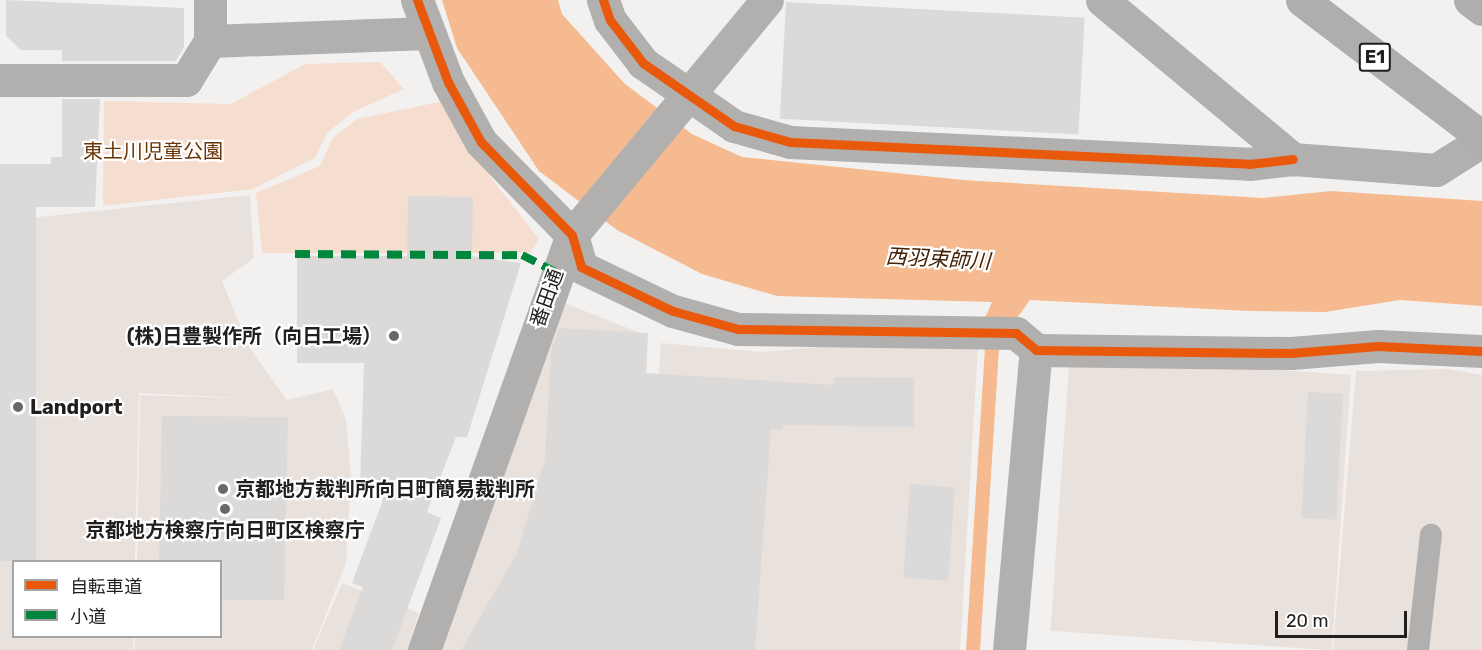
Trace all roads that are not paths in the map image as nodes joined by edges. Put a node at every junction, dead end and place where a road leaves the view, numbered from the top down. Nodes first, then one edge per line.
1 (210, 0) edge
2 (417, 0) edge
3 (603, 0) edge
4 (767, 0) edge
5 (1102, 0) edge
6 (1302, 0) edge
7 (1470, 0) edge
8 (1482, 9) edge
9 (427, 33) junction
10 (210, 41) junction
11 (0, 80) edge
12 (681, 102) junction
13 (1482, 139) edge
14 (1293, 159) junction
15 (572, 235) junction
16 (1026, 342) junction
17 (1482, 351) edge
18 (1431, 535) dead end
19 (424, 650) edge
20 (1009, 650) edge
21 (1418, 650) edge

1 - 10 street
2 - 9 street
3 - 12 street
4 - 12 street, 番田通
5 - 14 street
6 - 13 highway, E1
7 - 8 highway
9 - 10 street
9 - 15 street
10 - 11 street
12 - 14 street
12 - 15 street, 番田通
13 - 14 street
15 - 16 street
15 - 19 street, 番田通
16 - 17 street
16 - 20 street
18 - 21 lane

